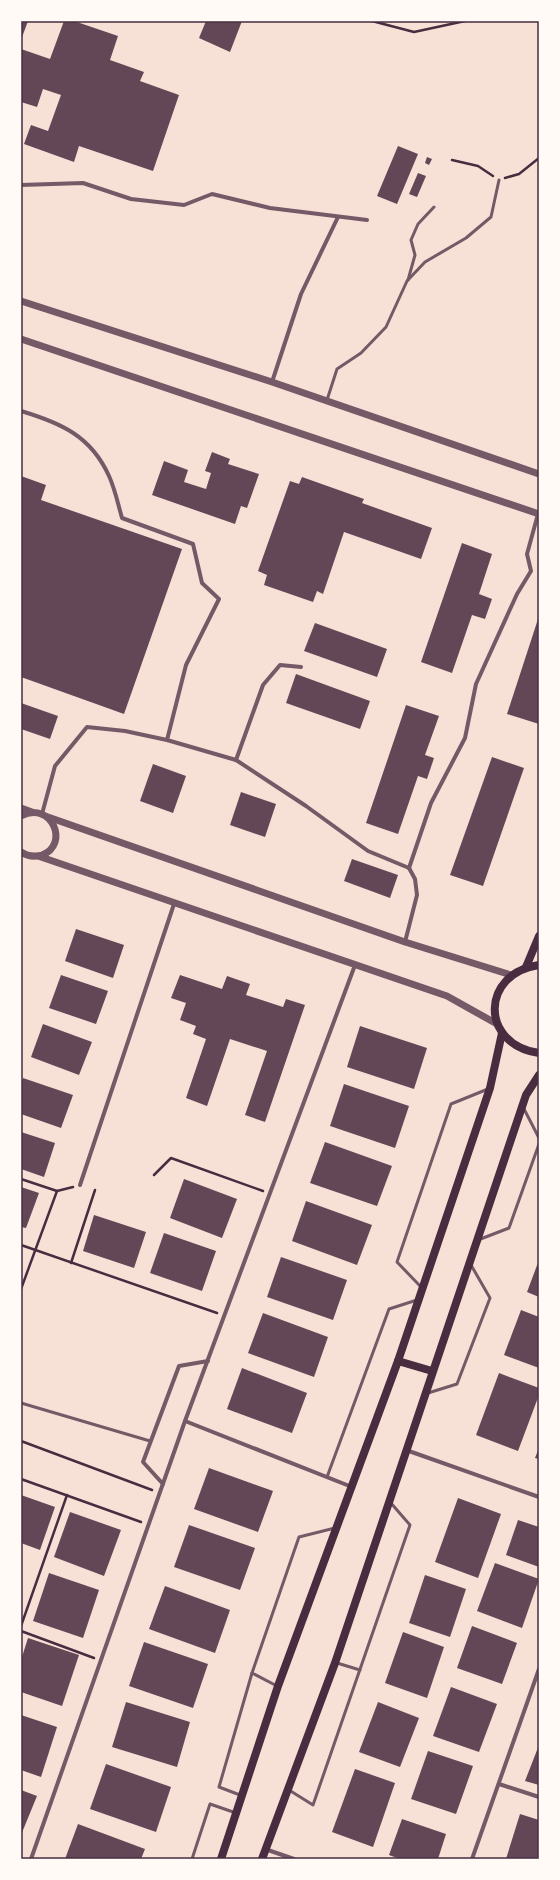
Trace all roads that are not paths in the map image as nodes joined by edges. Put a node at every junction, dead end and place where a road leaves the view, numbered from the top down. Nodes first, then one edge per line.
1 (499, 180) road end
2 (21, 186) edge
3 (434, 207) dead end
4 (338, 217) junction
5 (367, 220) dead end
6 (407, 281) junction
7 (21, 301) edge
8 (21, 339) edge
9 (272, 382) junction
10 (326, 400) junction
11 (21, 411) edge
12 (539, 474) edge
13 (539, 514) edge
14 (300, 667) dead end
15 (167, 740) junction
16 (236, 760) junction
17 (21, 808) edge
18 (41, 814) junction
19 (21, 816) edge
20 (22, 855) edge
21 (38, 856) junction
22 (409, 868) junction
23 (174, 904) junction
24 (539, 936) edge
25 (405, 942) junction
26 (355, 965) junction
27 (539, 965) edge
28 (526, 967) junction
29 (511, 975) junction
30 (497, 1024) junction
31 (502, 1033) junction
32 (539, 1052) edge
33 (539, 1075) edge
34 (490, 1088) junction
35 (522, 1106) junction
36 (539, 1138) edge
37 (539, 1144) edge
38 (80, 1185) road end
39 (477, 1240) junction
40 (469, 1262) junction
41 (422, 1288) junction
42 (419, 1300) junction
43 (208, 1361) junction
44 (398, 1361) junction
45 (432, 1372) junction
46 (425, 1394) junction
47 (21, 1403) edge
48 (185, 1421) junction
49 (150, 1442) junction
50 (406, 1450) junction
51 (327, 1477) junction
52 (163, 1484) junction
53 (352, 1487) junction
54 (539, 1497) edge
55 (389, 1501) junction
56 (337, 1528) junction
57 (335, 1663) junction
58 (539, 1669) edge
59 (360, 1670) junction
60 (252, 1673) junction
61 (278, 1686) junction
62 (499, 1784) junction
63 (289, 1790) junction
64 (243, 1796) junction
65 (539, 1797) edge
66 (237, 1814) junction
67 (265, 1849) junction
68 (31, 1859) edge
69 (192, 1859) edge
70 (221, 1859) edge
71 (262, 1859) edge
72 (294, 1859) edge
73 (472, 1859) edge

1 - 6 lane
2 - 4 street
3 - 6 lane
4 - 5 street
4 - 9 street
6 - 10 lane
7 - 9 street
8 - 13 street
9 - 10 street
10 - 12 street
11 - 15 street
13 - 22 street
14 - 16 street
15 - 16 street
15 - 18 street
16 - 22 street
17 - 18 street
18 - 19 street
18 - 21 street
18 - 25 street
20 - 21 street
21 - 23 street
22 - 25 street
23 - 26 street
23 - 38 street
24 - 28 main road
25 - 29 street
26 - 30 street
26 - 43 street
27 - 28 main road
28 - 29 main road
29 - 30 main road
30 - 31 main road
31 - 32 main road
31 - 34 main road
33 - 35 main road
34 - 41 main road
34 - 41 lane
35 - 36 lane
35 - 39 main road
37 - 39 lane
39 - 40 main road
40 - 45 main road
40 - 46 lane
41 - 42 main road
42 - 44 main road
42 - 51 lane
43 - 48 street
43 - 49 street
44 - 45 main road
44 - 53 main road
45 - 46 main road
46 - 50 main road
47 - 49 lane
48 - 51 street
48 - 52 street
49 - 52 street
50 - 54 street
50 - 55 main road
51 - 53 street
52 - 68 street
53 - 56 main road
55 - 57 main road
55 - 59 lane
56 - 60 lane
56 - 61 main road
57 - 59 lane
57 - 63 main road
58 - 62 street
59 - 63 lane
60 - 61 lane
60 - 64 lane
61 - 64 main road
62 - 65 street
62 - 73 street
63 - 67 main road
64 - 66 main road
66 - 69 lane
66 - 70 main road
67 - 71 main road
67 - 72 street

